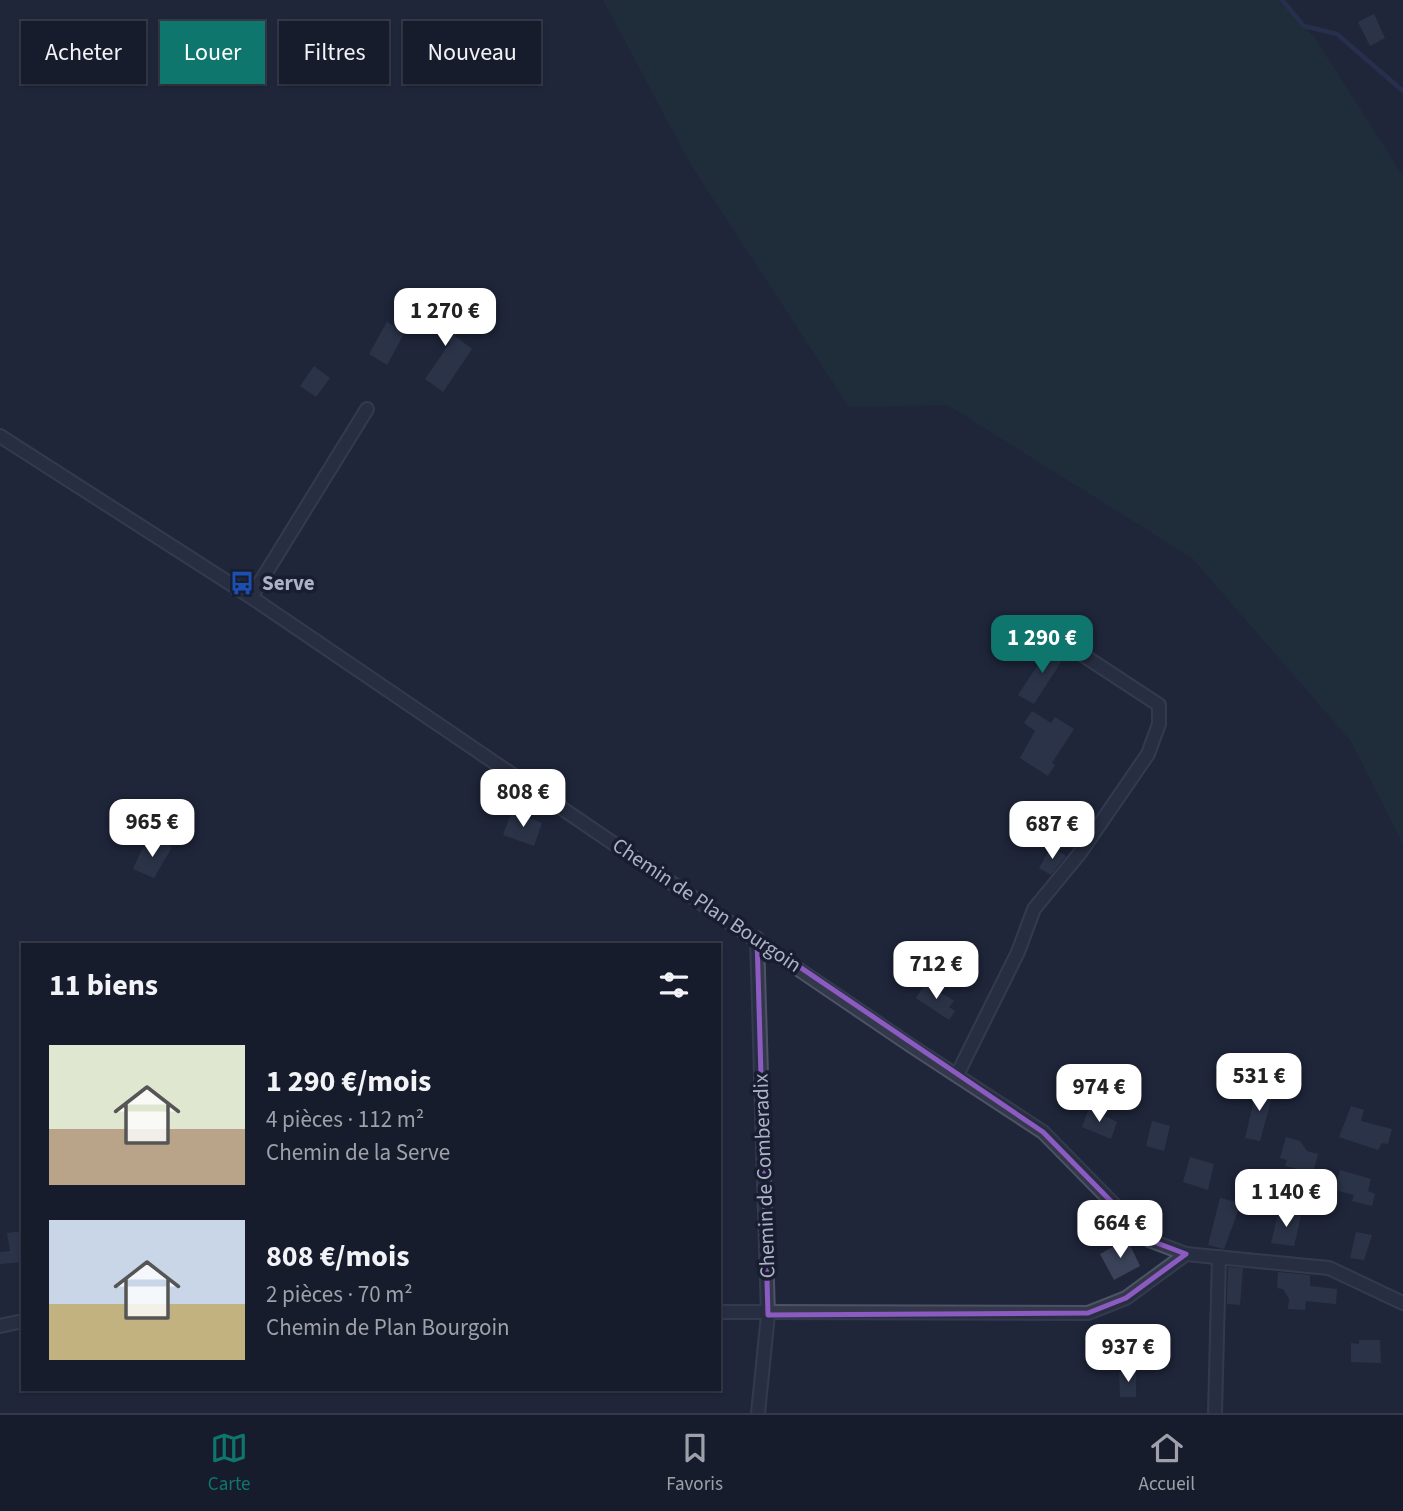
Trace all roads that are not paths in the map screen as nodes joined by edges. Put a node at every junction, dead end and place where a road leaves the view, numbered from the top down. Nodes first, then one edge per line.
1 (367, 409) dead end
2 (0, 436) edge
3 (251, 597) junction
4 (1054, 636) dead end
5 (757, 938) junction
6 (957, 1075) junction
7 (1186, 1254) junction
8 (1219, 1257) junction
9 (1403, 1303) edge
10 (721, 1312) edge
11 (768, 1315) junction
12 (21, 1321) edge
13 (0, 1326) edge
14 (758, 1413) edge
15 (1215, 1413) edge

1 - 3 street
2 - 3 street, Chemin de Plan Bourgoin
3 - 5 street, Chemin de Plan Bourgoin
4 - 6 street
5 - 6 street, Chemin de Plan Bourgoin
5 - 11 street, Chemin de Comberadix
6 - 7 street, Chemin de Plan Bourgoin
7 - 8 street, Chemin de Plan Bourgoin
7 - 11 street
8 - 9 street, Chemin de Plan Bourgoin
8 - 15 street
10 - 11 street
11 - 14 street, Chemin de Comberadix
12 - 13 street

